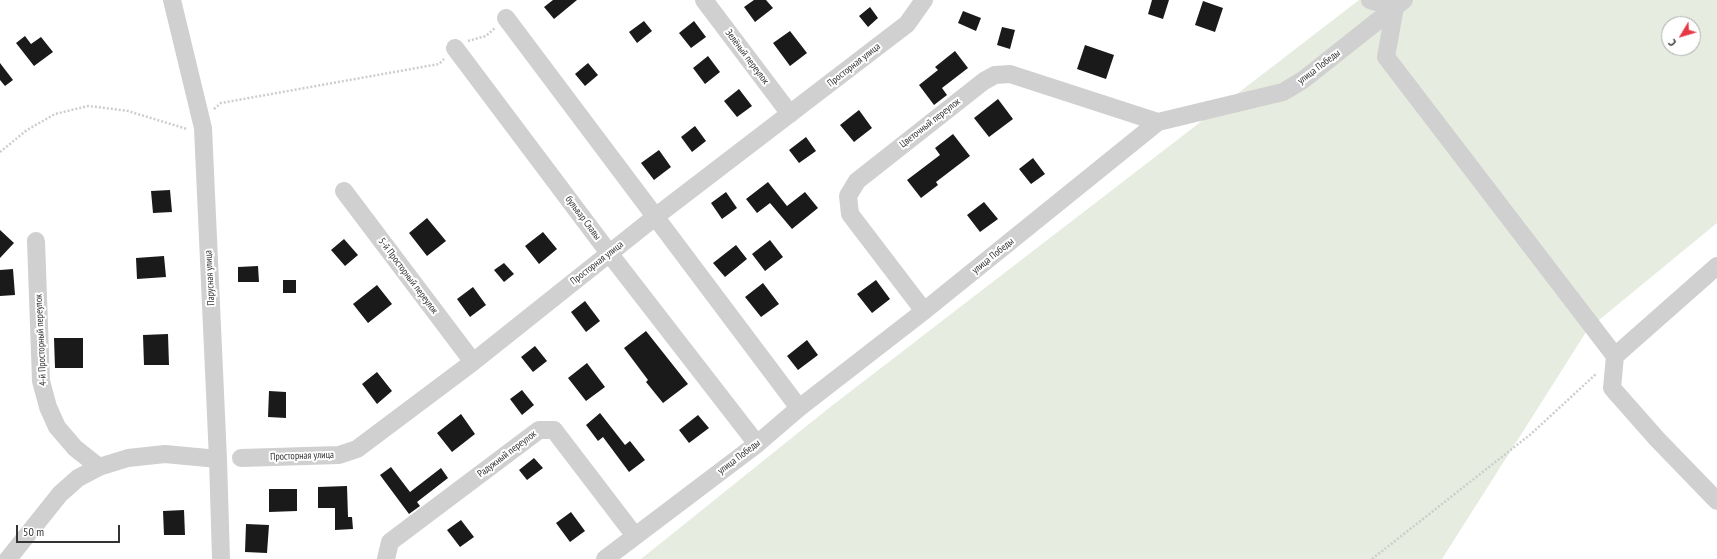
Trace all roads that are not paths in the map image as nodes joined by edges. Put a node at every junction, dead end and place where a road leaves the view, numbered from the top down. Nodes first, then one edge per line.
1 (172, 0) edge
2 (704, 0) edge
3 (924, 0) edge
4 (1370, 0) edge
5 (1400, 3) edge
6 (506, 18) road end
7 (455, 48) road end
8 (790, 114) junction
9 (1158, 122) junction
10 (344, 191) dead end
11 (655, 217) junction
12 (36, 241) dead end
13 (609, 253) junction
14 (1717, 266) edge
15 (924, 312) junction
16 (1615, 356) junction
17 (473, 362) junction
18 (799, 408) junction
19 (757, 444) junction
20 (241, 458) dead end
21 (218, 459) junction
22 (99, 467) junction
23 (1717, 501) edge
24 (635, 536) junction
25 (8, 559) edge
26 (221, 559) edge
27 (386, 559) edge
28 (605, 559) edge

1 - 21 street, Парусная улица
2 - 8 street, Зелёный переулок
3 - 8 street, Просторная улица
4 - 5 street
5 - 9 street, улица Победы
5 - 16 street
6 - 11 street
7 - 13 street, бульвар Славы
8 - 11 street, Просторная улица
9 - 15 street, улица Победы
9 - 15 street, Цветочный переулок
10 - 17 street, 5-й Просторный переулок
11 - 13 street, Просторная улица
11 - 18 street
12 - 22 street, 4-й Просторный переулок
13 - 17 street, Просторная улица
13 - 19 street, бульвар Славы
14 - 16 street
15 - 18 street, улица Победы
16 - 23 street
17 - 20 street, Просторная улица
18 - 19 street, улица Победы
19 - 24 street, улица Победы
21 - 22 street
21 - 26 street, Парусная улица
22 - 25 street
24 - 27 street, Радужный переулок
24 - 28 street, улица Победы

